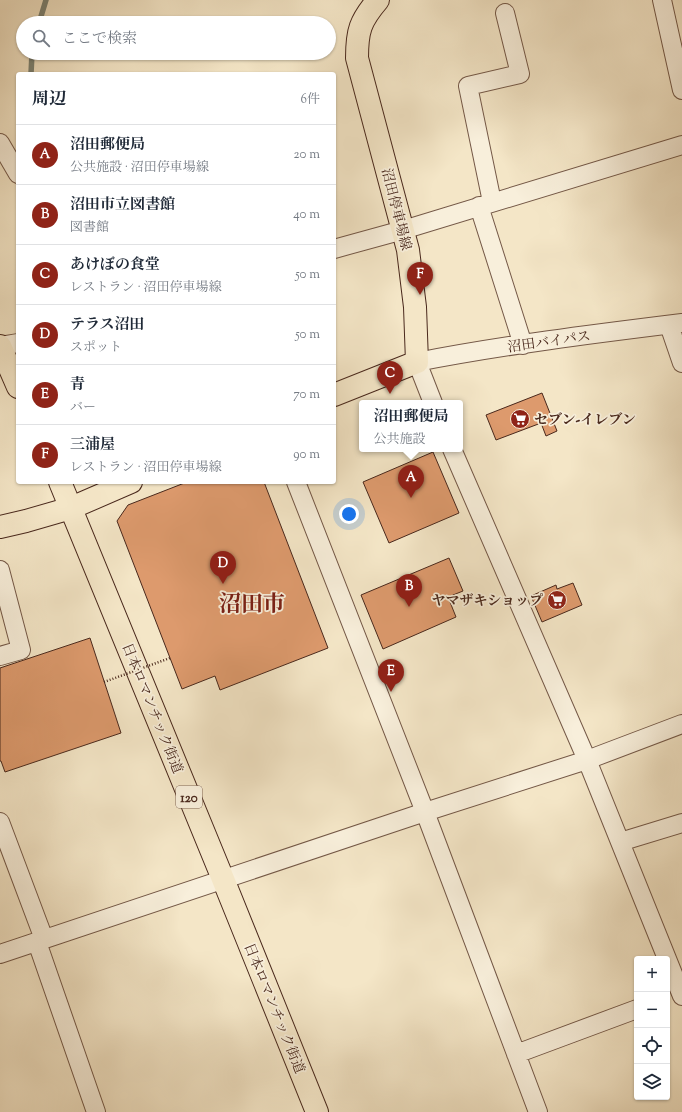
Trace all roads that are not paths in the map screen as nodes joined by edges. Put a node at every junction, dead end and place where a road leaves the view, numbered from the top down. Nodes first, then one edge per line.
1 (378, 0) edge
2 (662, 0) edge
3 (505, 13) dead end
4 (682, 90) edge
5 (0, 142) edge
6 (682, 145) edge
7 (16, 170) edge
8 (486, 204) junction
9 (403, 230) junction
10 (336, 248) edge
11 (676, 324) edge
12 (16, 342) edge
13 (523, 345) junction
14 (0, 346) edge
15 (417, 362) junction
16 (682, 363) edge
17 (16, 382) edge
18 (336, 395) edge
19 (432, 400) edge
20 (453, 452) edge
21 (61, 484) edge
22 (126, 484) edge
23 (297, 484) edge
24 (71, 508) junction
25 (0, 527) edge
26 (0, 570) edge
27 (0, 656) edge
28 (682, 724) edge
29 (587, 760) junction
30 (425, 812) junction
31 (0, 822) edge
32 (682, 823) edge
33 (620, 842) junction
34 (223, 879) junction
35 (41, 940) junction
36 (0, 954) edge
37 (677, 995) edge
38 (634, 1010) edge
39 (516, 1054) junction
40 (96, 1112) edge
41 (317, 1112) edge
42 (538, 1112) edge

1 - 9 main road, 沼田停車場線
2 - 4 street
3 - 8 street
5 - 7 street
6 - 8 street
8 - 9 street
8 - 13 street
9 - 10 street
9 - 15 main road, 沼田停車場線
11 - 13 street, 沼田バイパス
11 - 16 street
12 - 14 street
13 - 15 street, 沼田バイパス
14 - 17 main road
15 - 18 main road
15 - 19 street
20 - 29 street
21 - 24 main road, 日本ロマンチック街道 / 120
22 - 24 main road
23 - 30 street
24 - 25 main road
24 - 34 main road, 日本ロマンチック街道 / 120
26 - 27 street
28 - 29 street
29 - 30 street
29 - 33 street
30 - 34 street
30 - 39 street
31 - 35 street
32 - 33 street
33 - 37 street
34 - 35 street
34 - 41 main road, 日本ロマンチック街道 / 120
35 - 36 street
35 - 40 street
38 - 39 street
39 - 42 street

